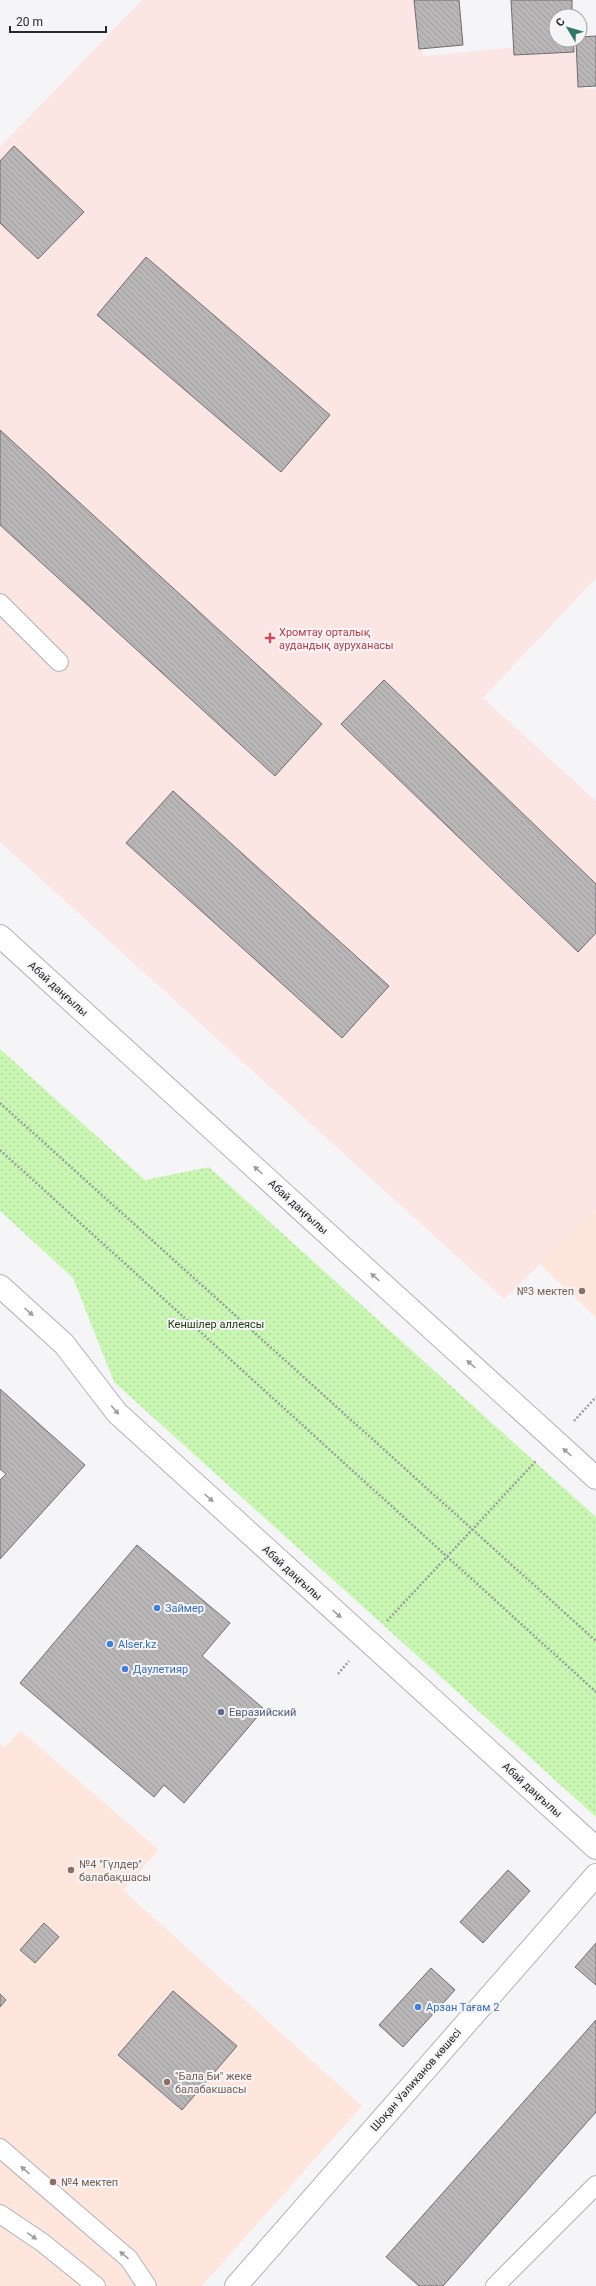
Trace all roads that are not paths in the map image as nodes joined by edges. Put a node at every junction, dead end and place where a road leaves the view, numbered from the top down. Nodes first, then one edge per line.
1 (0, 603) edge
2 (59, 662) dead end
3 (0, 936) edge
4 (0, 1286) edge
5 (596, 1478) edge
6 (596, 1848) edge
7 (596, 1875) edge
8 (0, 2148) edge
9 (596, 2185) edge
10 (0, 2214) edge
11 (96, 2286) edge
12 (147, 2286) edge
13 (236, 2286) edge
14 (495, 2286) edge

1 - 2 lane
5 -> 3 street, Абай даңғылы
4 -> 6 street, Абай даңғылы
7 - 13 street, Шоқан Уәлиханов көшесі
12 -> 8 lane
9 - 14 lane
10 -> 11 lane

